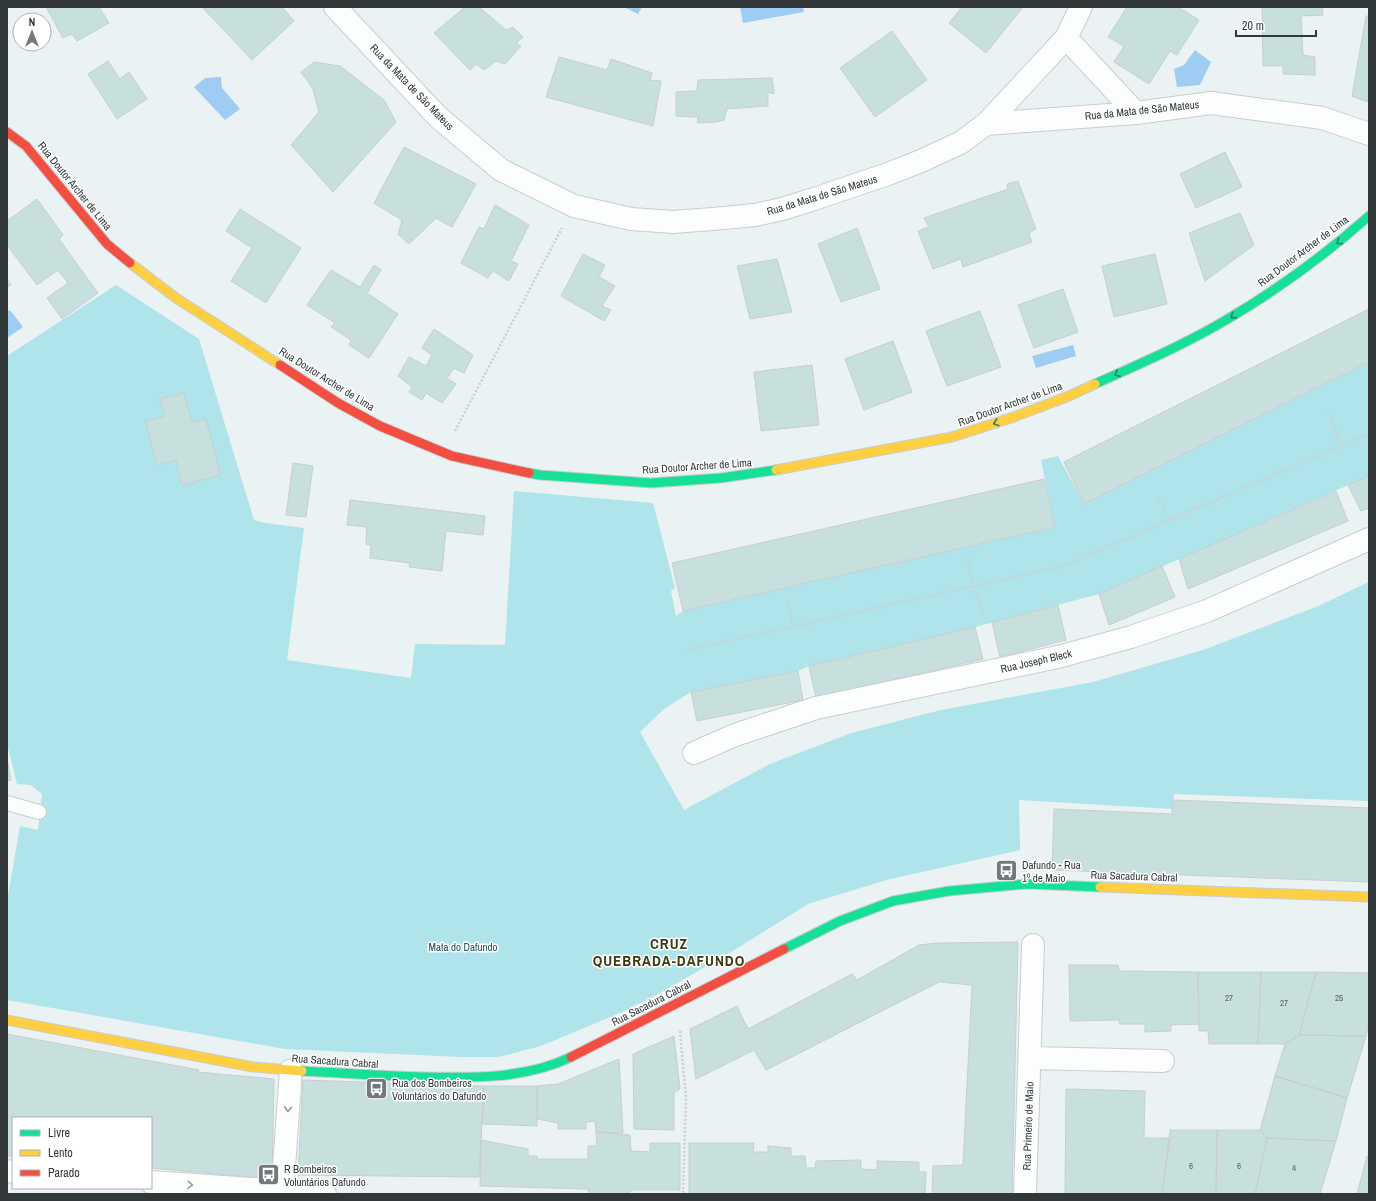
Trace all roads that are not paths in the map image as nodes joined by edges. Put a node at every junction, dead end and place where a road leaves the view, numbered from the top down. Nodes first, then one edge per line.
1 (335, 7) edge
2 (1081, 7) edge
3 (1066, 38) junction
4 (1136, 113) junction
5 (986, 124) junction
6 (7, 132) edge
7 (1369, 134) edge
8 (1369, 216) edge
9 (1369, 539) edge
10 (694, 753) dead end
11 (7, 803) edge
12 (39, 812) dead end
13 (1369, 897) edge
14 (1033, 945) dead end
15 (7, 1020) edge
16 (1030, 1058) junction
17 (1163, 1061) dead end
18 (291, 1070) junction
19 (152, 1182) edge
20 (283, 1193) edge
21 (325, 1194) edge
22 (1025, 1194) edge

1 - 5 street, Rua da Mata de São Mateus
2 - 3 street
3 - 4 street
3 - 5 street
4 - 5 street, Rua da Mata de São Mateus
4 - 7 street, Rua da Mata de São Mateus
8 -> 6 street, Rua Doutor Archer de Lima
9 - 10 street, Rua Joseph Bleck
11 - 12 lane
13 - 18 street, Rua Sacadura Cabral
14 - 16 street, Rua Primeiro de Maio
15 - 18 street, Rua Sacadura Cabral
16 - 17 street
16 - 22 street, Rua Primeiro de Maio
18 -> 20 street
19 -> 20 street
20 - 21 street

